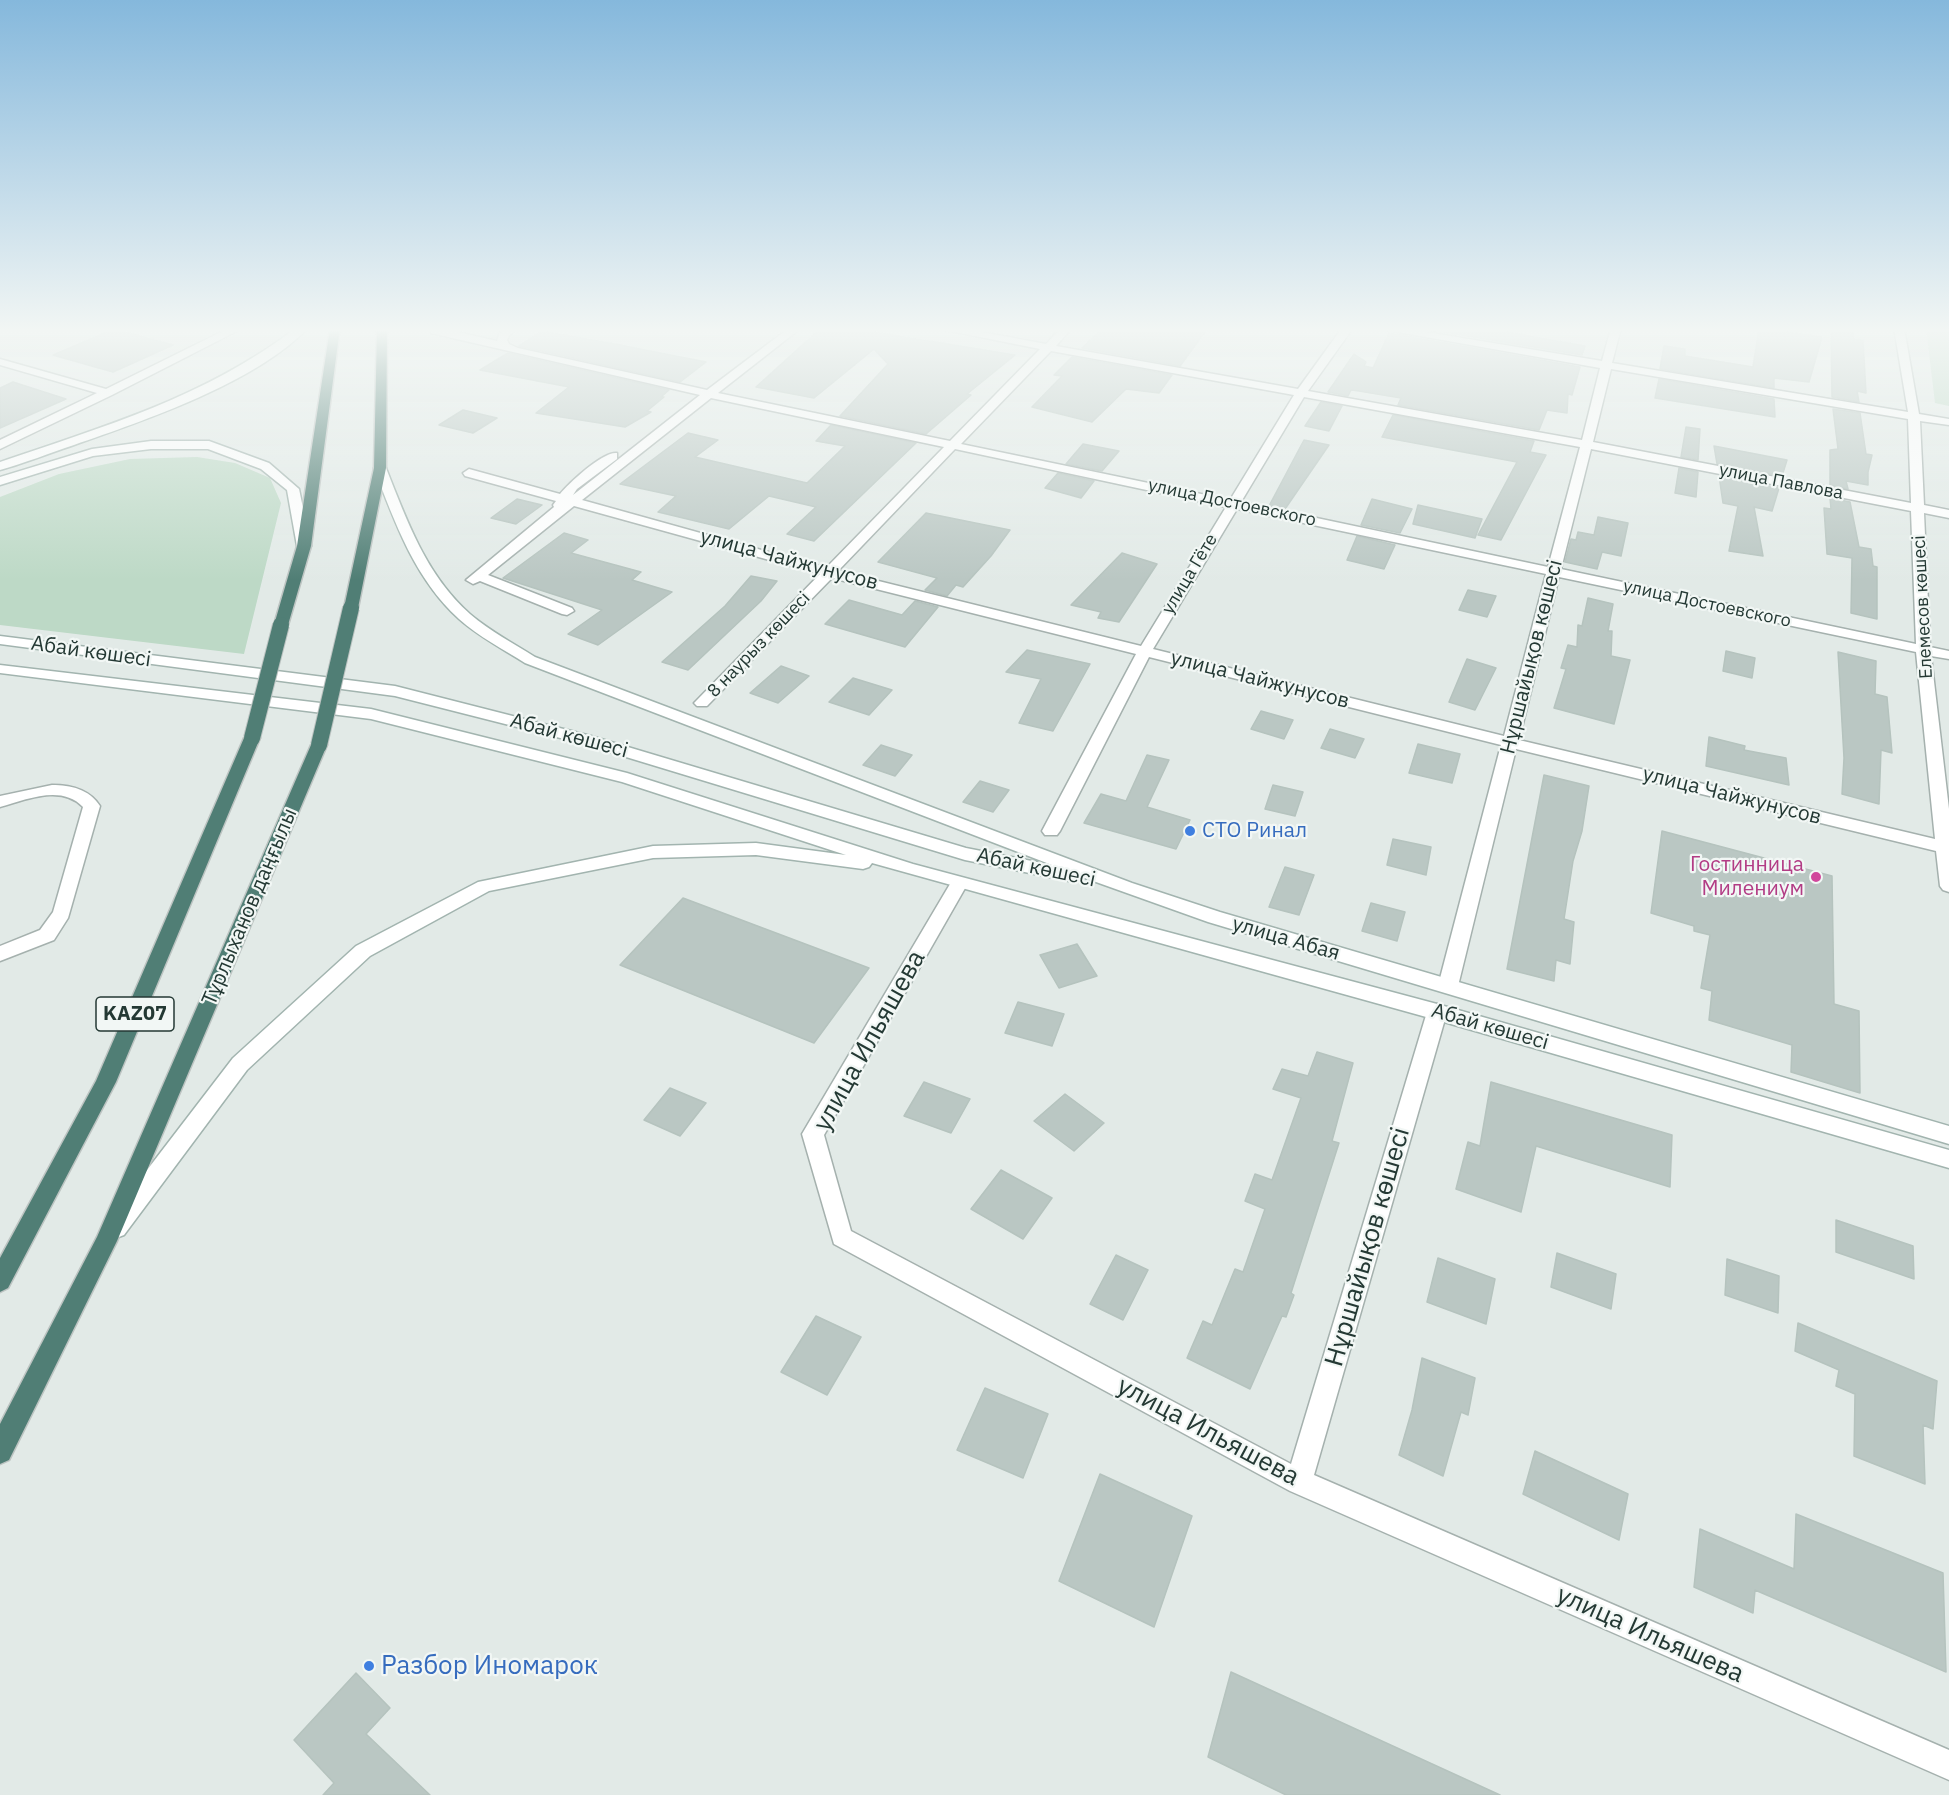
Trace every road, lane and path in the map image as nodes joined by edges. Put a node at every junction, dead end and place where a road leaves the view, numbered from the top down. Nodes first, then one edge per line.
1 (69, 412) edge
2 (154, 412) edge
3 (323, 412) edge
4 (380, 412) edge
5 (680, 412) edge
6 (796, 412) edge
7 (985, 412) edge
8 (1289, 412) edge
9 (1401, 412) edge
10 (1594, 412) edge
11 (1887, 412) edge
12 (1913, 412) edge
13 (1914, 416) junction
14 (1949, 422) edge
15 (954, 444) junction
16 (1585, 444) junction
17 (0, 445) edge
18 (0, 466) edge
19 (380, 468) junction
20 (469, 473) dead end
21 (0, 481) edge
22 (568, 500) junction
23 (1233, 503) junction
24 (1917, 508) junction
25 (1949, 514) edge
26 (304, 546) junction
27 (1554, 572) junction
28 (830, 573) junction
29 (567, 611) dead end
30 (0, 639) edge
31 (1923, 649) junction
32 (1145, 651) junction
33 (1949, 655) edge
34 (0, 669) edge
35 (702, 703) dead end
36 (1512, 742) junction
37 (0, 802) edge
38 (1052, 831) dead end
39 (1947, 847) edge
40 (909, 869) junction
41 (959, 883) junction
42 (1949, 886) edge
43 (1126, 887) junction
44 (0, 954) edge
45 (1448, 986) junction
46 (1437, 1012) junction
47 (1949, 1135) edge
48 (1949, 1159) edge
49 (106, 1241) junction
50 (0, 1281) edge
51 (0, 1451) edge
52 (1299, 1482) junction
53 (1949, 1765) edge

1 - 17 street
2 - 18 street
3 - 26 highway, KAZ07
4 - 19 highway, Тұрлыханов даңғылы / KAZ07
5 - 22 street
6 - 15 street, улица Достоевского
7 - 15 street, 8 наурыз көшесі
8 - 23 street, улица Гёте
9 - 16 street, улица Павлова
10 - 16 street, Нұршайықов көшесі
11 - 13 street
12 - 13 street, Елемесов көшесі
13 - 14 street
13 - 24 street, Елемесов көшесі
15 - 23 street, улица Достоевского
15 - 28 street, 8 наурыз көшесі
16 - 24 street, улица Павлова
16 - 27 street, Нұршайықов көшесі
19 - 43 street
19 - 49 highway, Тұрлыханов даңғылы / KAZ07, bridge
20 - 22 street, улица Чайжунусов
21 - 26 street
22 - 28 street, улица Чайжунусов
22 - 29 street
23 - 27 street, улица Достоевского
23 - 32 street, улица Гёте
24 - 25 street, улица Павлова
24 - 31 street, Елемесов көшесі
26 - 50 highway, KAZ07, bridge
27 - 31 street, улица Достоевского
27 - 36 street, Нұршайықов көшесі
28 - 32 street, улица Чайжунусов
28 - 35 street, 8 наурыз көшесі
30 - 43 street, Абай көшесі
31 - 33 street, улица Достоевского
31 - 39 street, Елемесов көшесі
32 - 36 street, улица Чайжунусов
32 - 38 street, улица Гёте
34 - 40 street, Абай көшесі
36 - 39 street, улица Чайжунусов
36 - 45 street, Нұршайықов көшесі
37 - 44 street
39 - 42 street, Елемесов көшесі
40 - 41 street, Абай көшесі
40 - 49 street
41 - 46 street, Абай көшесі
41 - 52 street, улица Ильяшева
43 - 45 street, улица Абая
45 - 47 street, Абай көшесі
46 - 48 street, Абай көшесі
46 - 52 street, Нұршайықов көшесі
49 - 51 highway, Тұрлыханов даңғылы / KAZ07
52 - 53 street, улица Ильяшева

